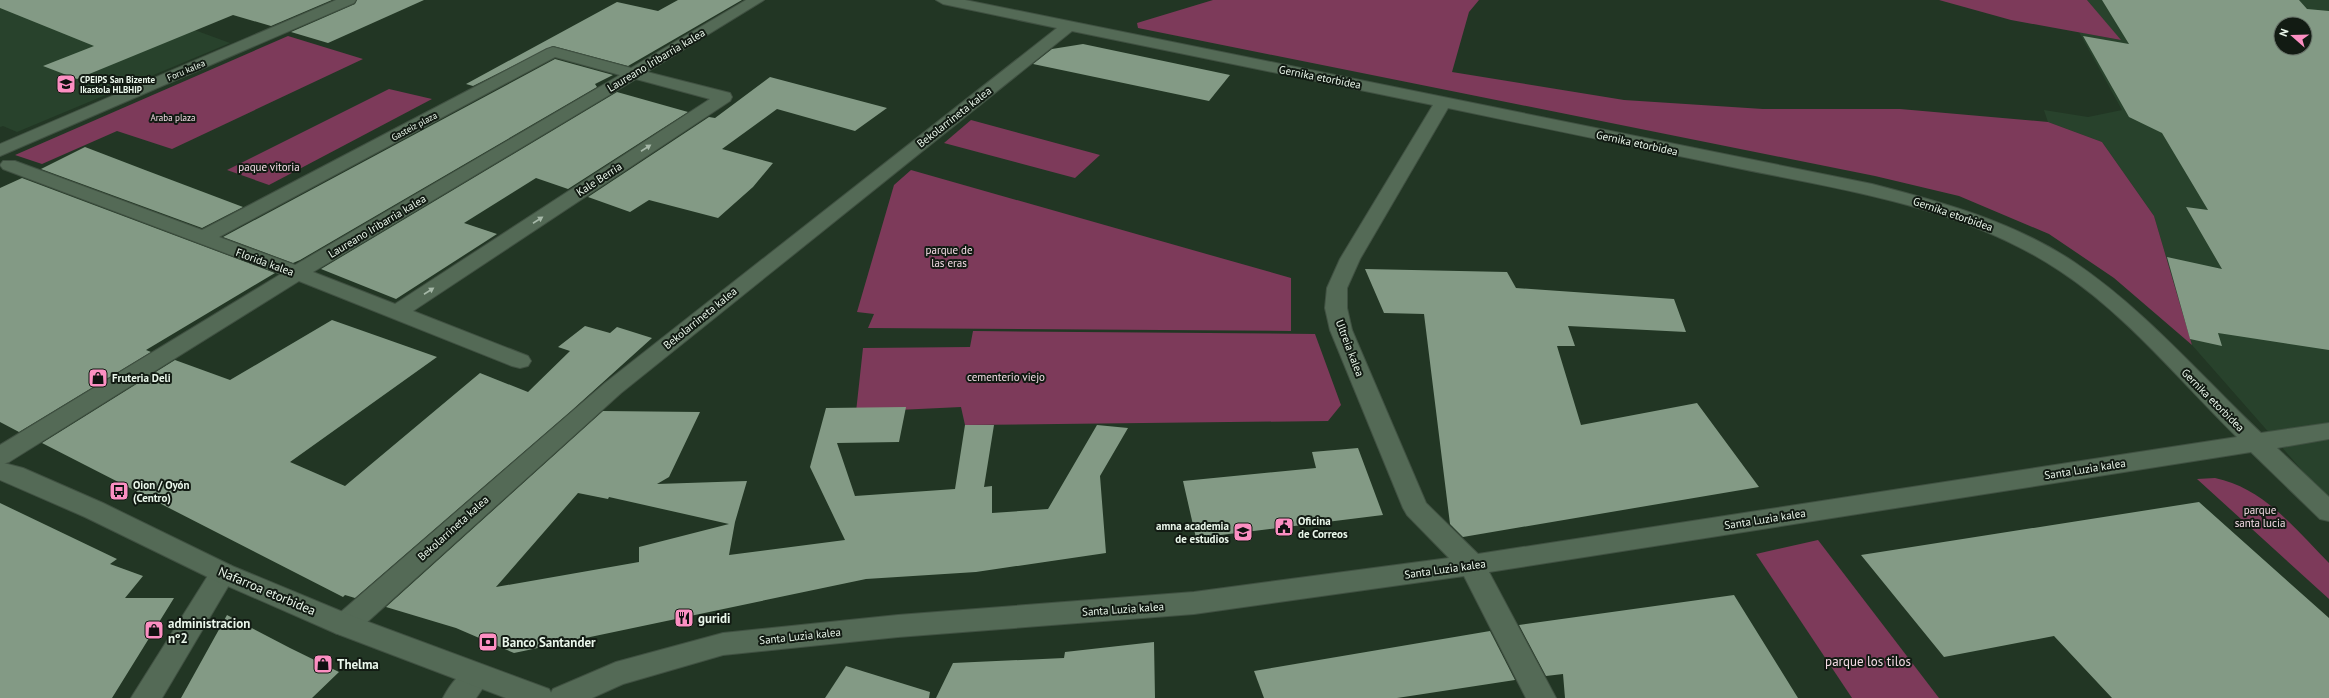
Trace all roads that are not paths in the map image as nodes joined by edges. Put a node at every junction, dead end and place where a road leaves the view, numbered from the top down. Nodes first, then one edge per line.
1 (349, 0) edge
2 (757, 0) edge
3 (943, 0) edge
4 (1069, 26) junction
5 (633, 74) junction
6 (1443, 102) junction
7 (5, 158) edge
8 (202, 238) junction
9 (297, 273) junction
10 (396, 313) junction
11 (520, 361) dead end
12 (2329, 431) edge
13 (2256, 443) junction
14 (0, 456) edge
15 (0, 471) edge
16 (2329, 512) edge
17 (1472, 565) junction
18 (223, 573) junction
19 (344, 625) junction
20 (477, 676) junction
21 (146, 698) edge
22 (458, 698) edge
23 (539, 698) edge
24 (563, 698) edge
25 (1541, 698) edge

1 - 7 street, Foru kalea
2 - 5 street, Laureano Iribarria kalea
3 - 4 street, Gernika etorbidea
4 - 6 street, Gernika etorbidea
4 - 19 street, Bekolarrineta kalea
5 - 8 street, Gasteiz plaza
5 - 9 street, Laureano Iribarria kalea
10 -> 5 street, Kale Berria
6 - 13 street, Gernika etorbidea
6 - 17 street, Ultreia kalea
7 - 8 street, Florida kalea
8 - 9 street, Florida kalea
9 - 10 street, Florida kalea
9 - 14 street, Laureano Iribarria kalea
10 - 11 street, Florida kalea
12 - 13 street, Santa Luzia kalea
13 - 16 street, Gernika etorbidea
13 - 17 street, Santa Luzia kalea
15 - 18 street, Nafarroa etorbidea
17 - 24 street, Santa Luzia kalea
17 - 25 street, Ultreia kalea
18 - 19 street, Nafarroa etorbidea
18 - 21 street
19 - 20 street, Nafarroa etorbidea
20 - 22 street
20 - 23 street, Nafarroa etorbidea

